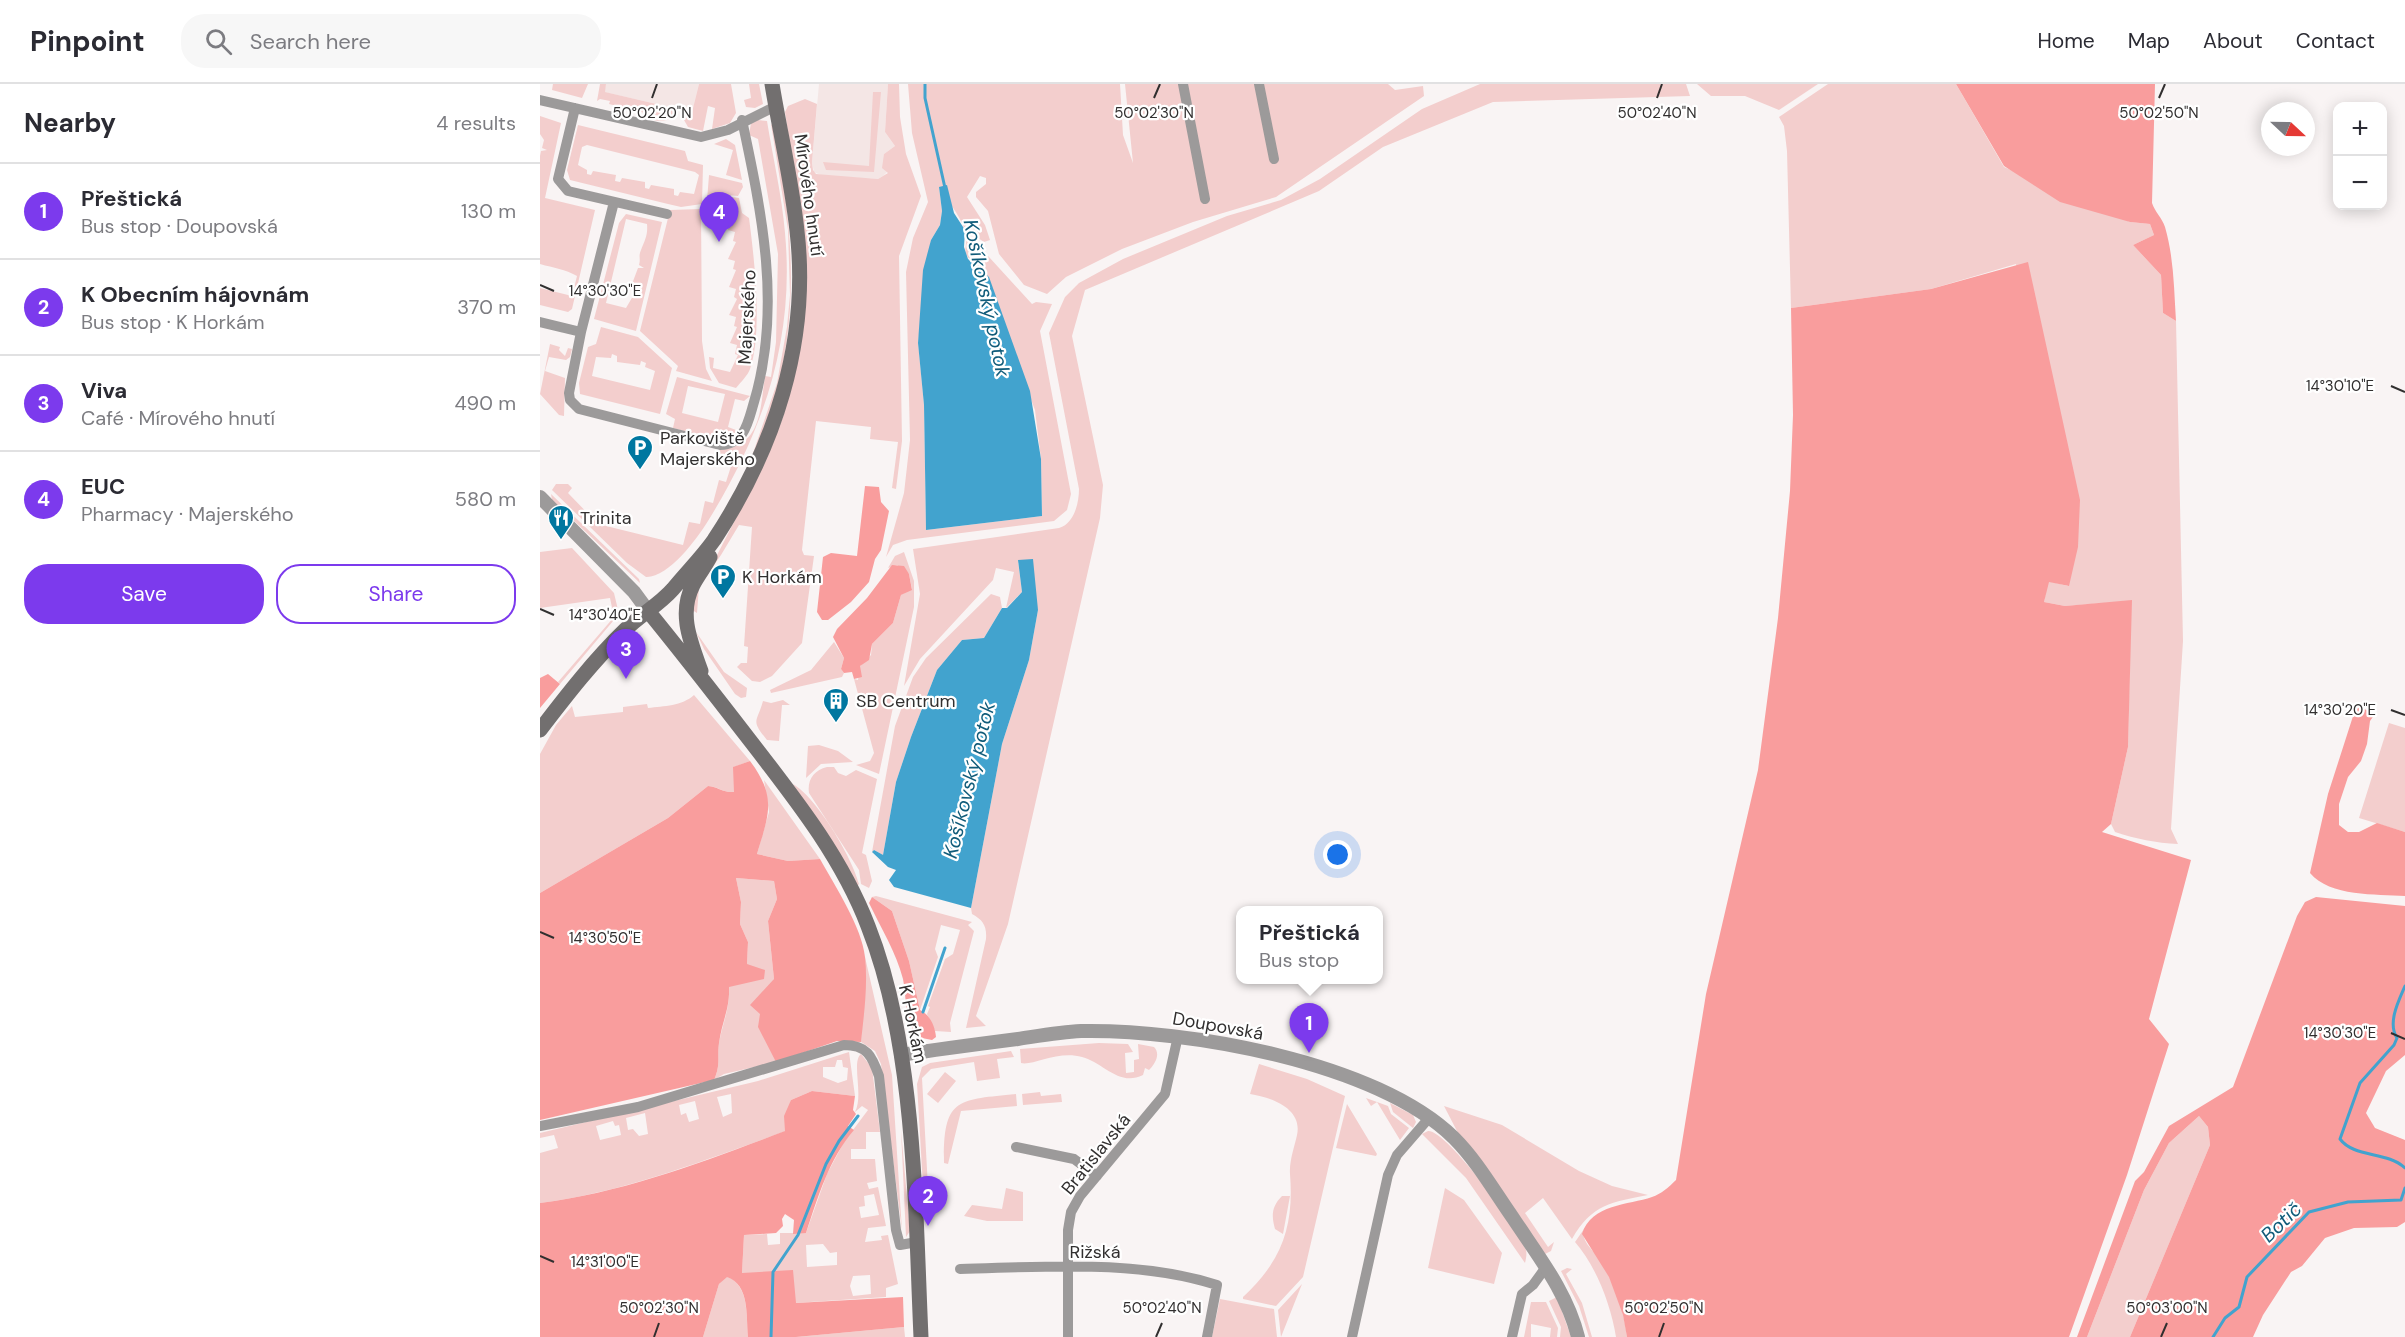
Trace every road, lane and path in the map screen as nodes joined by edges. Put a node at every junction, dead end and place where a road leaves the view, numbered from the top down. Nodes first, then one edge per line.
1 (772, 84) edge
2 (1183, 84) edge
3 (1259, 84) edge
4 (540, 100) edge
5 (776, 106) junction
6 (575, 108) junction
7 (742, 120) junction
8 (1274, 159) dead end
9 (1205, 199) dead end
10 (614, 202) junction
11 (667, 214) dead end
12 (540, 322) edge
13 (581, 332) junction
14 (540, 497) edge
15 (712, 542) junction
16 (648, 611) junction
17 (705, 683) junction
18 (540, 730) edge
19 (1178, 1036) junction
20 (901, 1055) junction
21 (1429, 1118) junction
22 (540, 1126) edge
23 (1016, 1147) dead end
24 (1097, 1176) junction
25 (917, 1242) junction
26 (1068, 1268) junction
27 (1546, 1268) junction
28 (960, 1269) dead end
29 (921, 1337) edge
30 (1068, 1337) edge
31 (1207, 1337) edge
32 (1352, 1337) edge
33 (1512, 1337) edge
34 (1578, 1337) edge

1 - 5 main road, Mírového hnutí
2 - 9 street
3 - 8 street
4 - 6 street
5 - 7 street
5 - 15 main road, Mírového hnutí
6 - 7 street
6 - 10 street
7 - 13 street, Majerského
10 - 11 street
10 - 13 street
12 - 13 street
14 - 16 street
15 - 16 main road, Mírového hnutí
15 - 17 main road
16 - 17 main road, K Horkám
16 - 18 main road, Mírového hnutí
17 - 20 main road, K Horkám
19 - 20 street, Doupovská
19 - 21 street, Doupovská
19 - 24 street, Bratislavská
20 - 25 main road, K Horkám
21 - 27 street, Doupovská
21 - 32 street
22 - 25 street
23 - 24 street
24 - 26 street, Bratislavská
25 - 29 main road, K Horkám
26 - 28 street, Rižská
26 - 30 street, Bratislavská
26 - 31 street, Rižská
27 - 33 street
27 - 34 street, Doupovská

